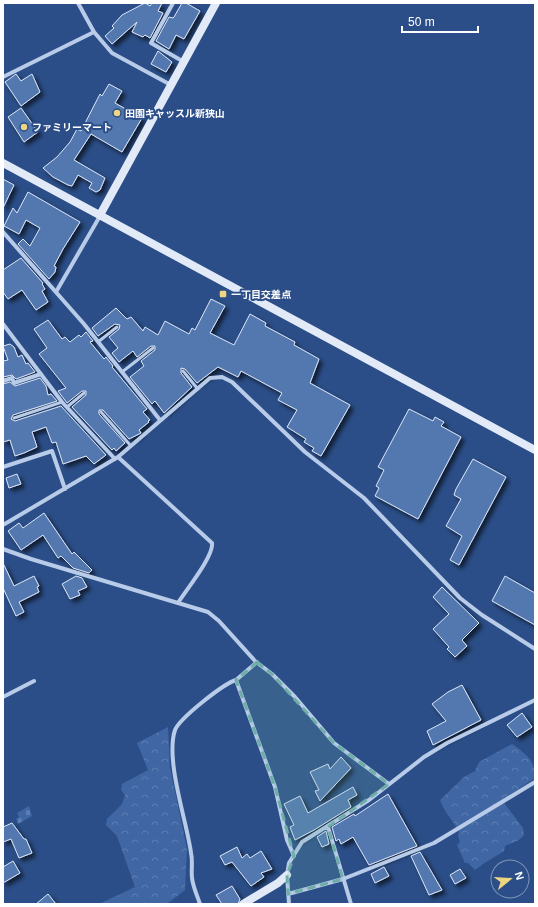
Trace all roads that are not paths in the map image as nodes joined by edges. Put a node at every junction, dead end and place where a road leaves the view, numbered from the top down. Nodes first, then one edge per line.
1 (78, 3) edge
2 (173, 3) edge
3 (216, 3) edge
4 (94, 32) junction
5 (184, 62) junction
6 (3, 77) edge
7 (172, 85) junction
8 (3, 163) edge
9 (100, 215) junction
10 (3, 232) edge
11 (56, 292) junction
12 (3, 324) edge
13 (117, 327) dead end
14 (8, 332) junction
15 (3, 333) edge
16 (98, 342) junction
17 (153, 348) dead end
18 (183, 371) dead end
19 (122, 372) junction
20 (41, 374) junction
21 (3, 381) edge
22 (197, 388) junction
23 (84, 393) dead end
24 (62, 402) junction
25 (67, 407) junction
26 (101, 412) dead end
27 (14, 418) dead end
28 (160, 420) junction
29 (131, 446) junction
30 (535, 450) edge
31 (117, 458) junction
32 (3, 467) edge
33 (65, 489) junction
34 (3, 525) edge
35 (3, 548) edge
36 (178, 603) junction
37 (535, 649) edge
38 (257, 662) junction
39 (236, 680) junction
40 (34, 681) dead end
41 (3, 697) edge
42 (535, 700) edge
43 (535, 782) edge
44 (389, 784) junction
45 (328, 827) junction
46 (294, 856) junction
47 (287, 875) junction
48 (343, 879) junction
49 (288, 894) junction
50 (200, 904) edge
51 (242, 904) edge
52 (288, 904) edge
53 (351, 904) edge

1 - 4 street
2 - 5 street
3 - 5 street
4 - 6 street
4 - 7 street
5 - 7 street
7 - 9 street
8 - 9 street
9 - 11 street
9 - 30 street
10 - 11 street
11 - 16 street
12 - 14 street
13 - 16 lane
14 - 15 street
14 - 20 street
16 - 19 street
17 - 19 lane
18 - 22 lane
19 - 28 street
20 - 21 street
20 - 24 street
22 - 28 street
22 - 37 street
23 - 25 lane
24 - 25 street
24 - 27 lane
25 - 31 street
26 - 29 lane
28 - 29 street
29 - 31 street
31 - 33 street
31 - 36 street
32 - 33 street
33 - 34 street
35 - 36 street
36 - 38 street
38 - 39 street
38 - 44 street
39 - 46 street
39 - 50 street
40 - 41 street
42 - 44 street
43 - 48 street
44 - 45 street
45 - 46 street
45 - 48 street
46 - 47 street
47 - 49 street
47 - 51 street
48 - 49 street
48 - 53 street
49 - 52 street

